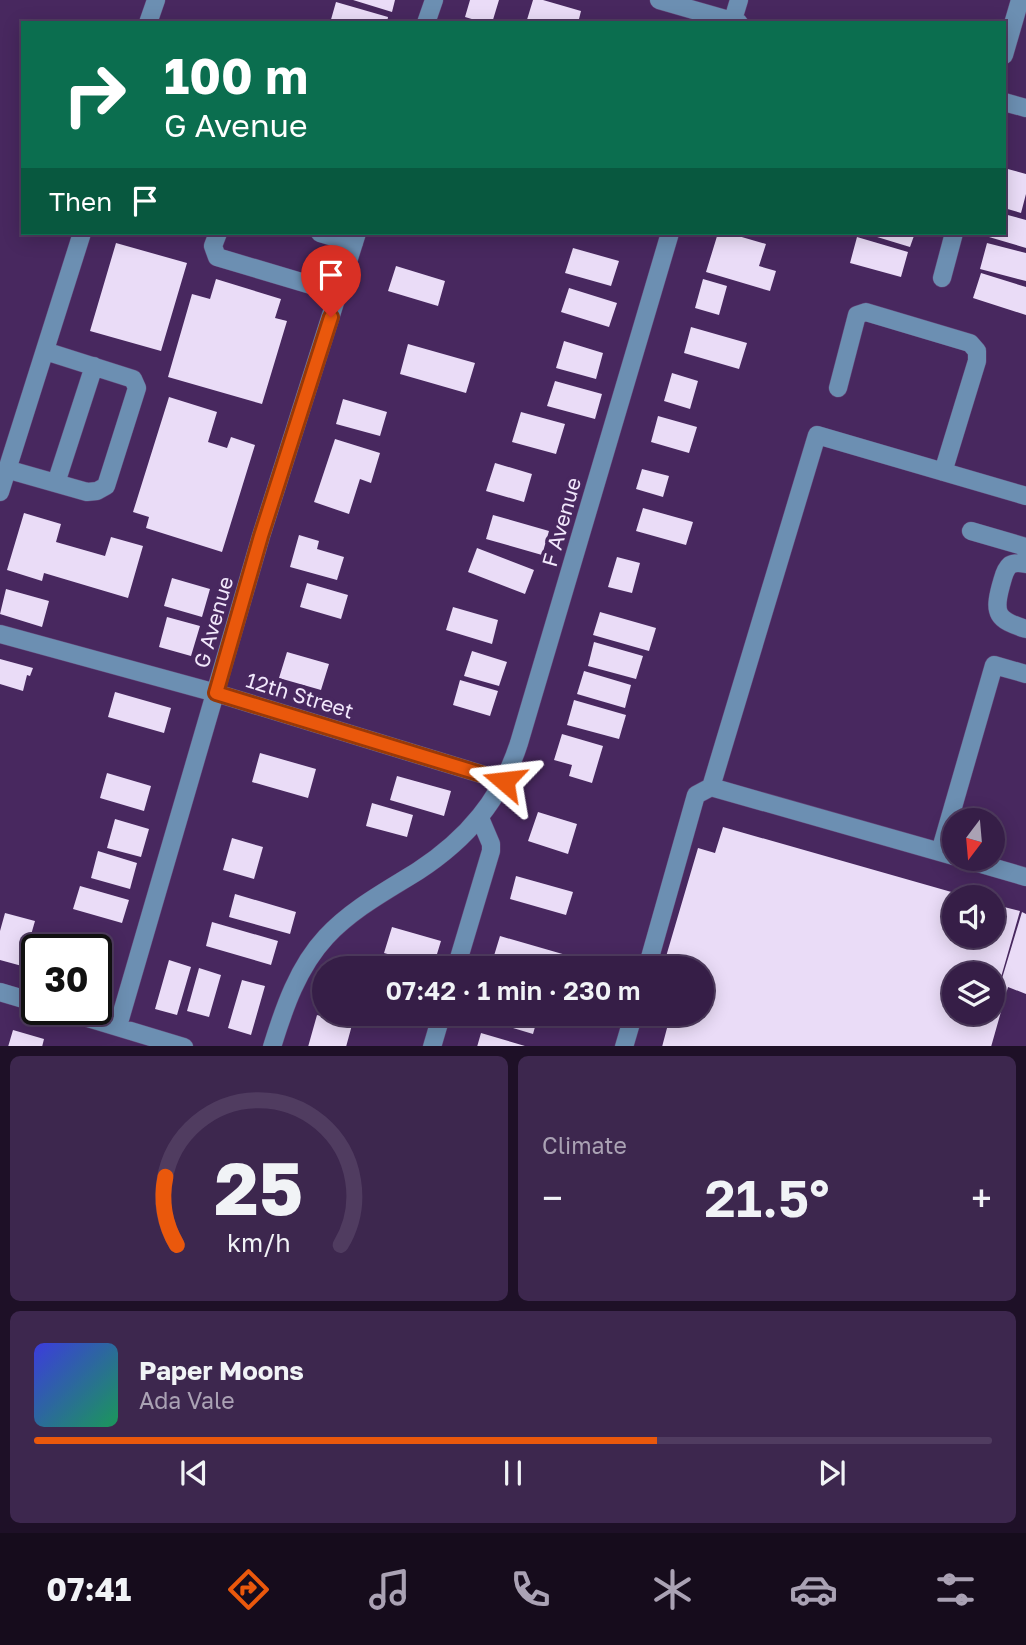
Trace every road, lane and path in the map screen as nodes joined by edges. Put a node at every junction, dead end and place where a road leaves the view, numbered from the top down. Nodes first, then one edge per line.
1 (156, 0) edge
2 (434, 0) edge
3 (659, 0) edge
4 (739, 0) edge
5 (1020, 0) edge
6 (149, 21) edge
7 (427, 21) edge
8 (732, 21) edge
9 (735, 21) edge
10 (1006, 48) edge
11 (1006, 103) edge
12 (1026, 108) edge
13 (81, 235) edge
14 (217, 235) edge
15 (334, 235) edge
16 (669, 235) edge
17 (953, 235) edge
18 (356, 238) edge
19 (942, 278) dead end
20 (338, 293) junction
21 (45, 351) junction
22 (94, 366) junction
23 (838, 388) dead end
24 (6, 469) junction
25 (943, 472) junction
26 (56, 483) junction
27 (0, 492) edge
28 (1026, 496) edge
29 (971, 531) dead end
30 (1026, 548) edge
31 (1026, 564) edge
32 (1026, 629) edge
33 (0, 634) edge
34 (1026, 674) edge
35 (216, 693) junction
36 (504, 781) junction
37 (711, 787) junction
38 (958, 808) edge
39 (480, 818) junction
40 (942, 853) edge
41 (1005, 871) edge
42 (1026, 877) edge
43 (460, 956) edge
44 (650, 956) edge
45 (0, 992) edge
46 (21, 998) edge
47 (112, 1024) edge
48 (118, 1026) junction
49 (438, 1026) edge
50 (630, 1026) edge
51 (184, 1046) edge
52 (272, 1046) edge
53 (432, 1046) edge
54 (624, 1046) edge

1 - 6 street
2 - 7 street
3 - 8 street
4 - 9 street
5 - 10 street
11 - 12 street
13 - 21 street
14 - 20 street
15 - 18 street
16 - 36 street, F Avenue
17 - 19 street
18 - 20 street, G Avenue
20 - 35 street, G Avenue
21 - 22 street
21 - 24 street
22 - 26 street
22 - 26 street
23 - 25 street
24 - 26 street
24 - 27 street
25 - 28 street
25 - 37 street
29 - 30 street
31 - 32 street
33 - 35 street, 12th Street
34 - 38 street
35 - 36 street, 12th Street
35 - 48 street, G Avenue
36 - 39 street, F Avenue
37 - 40 street
37 - 44 street
39 - 43 street
39 - 52 street, F Avenue
41 - 42 street
45 - 46 street
47 - 48 street
48 - 51 street
49 - 53 street
50 - 54 street

